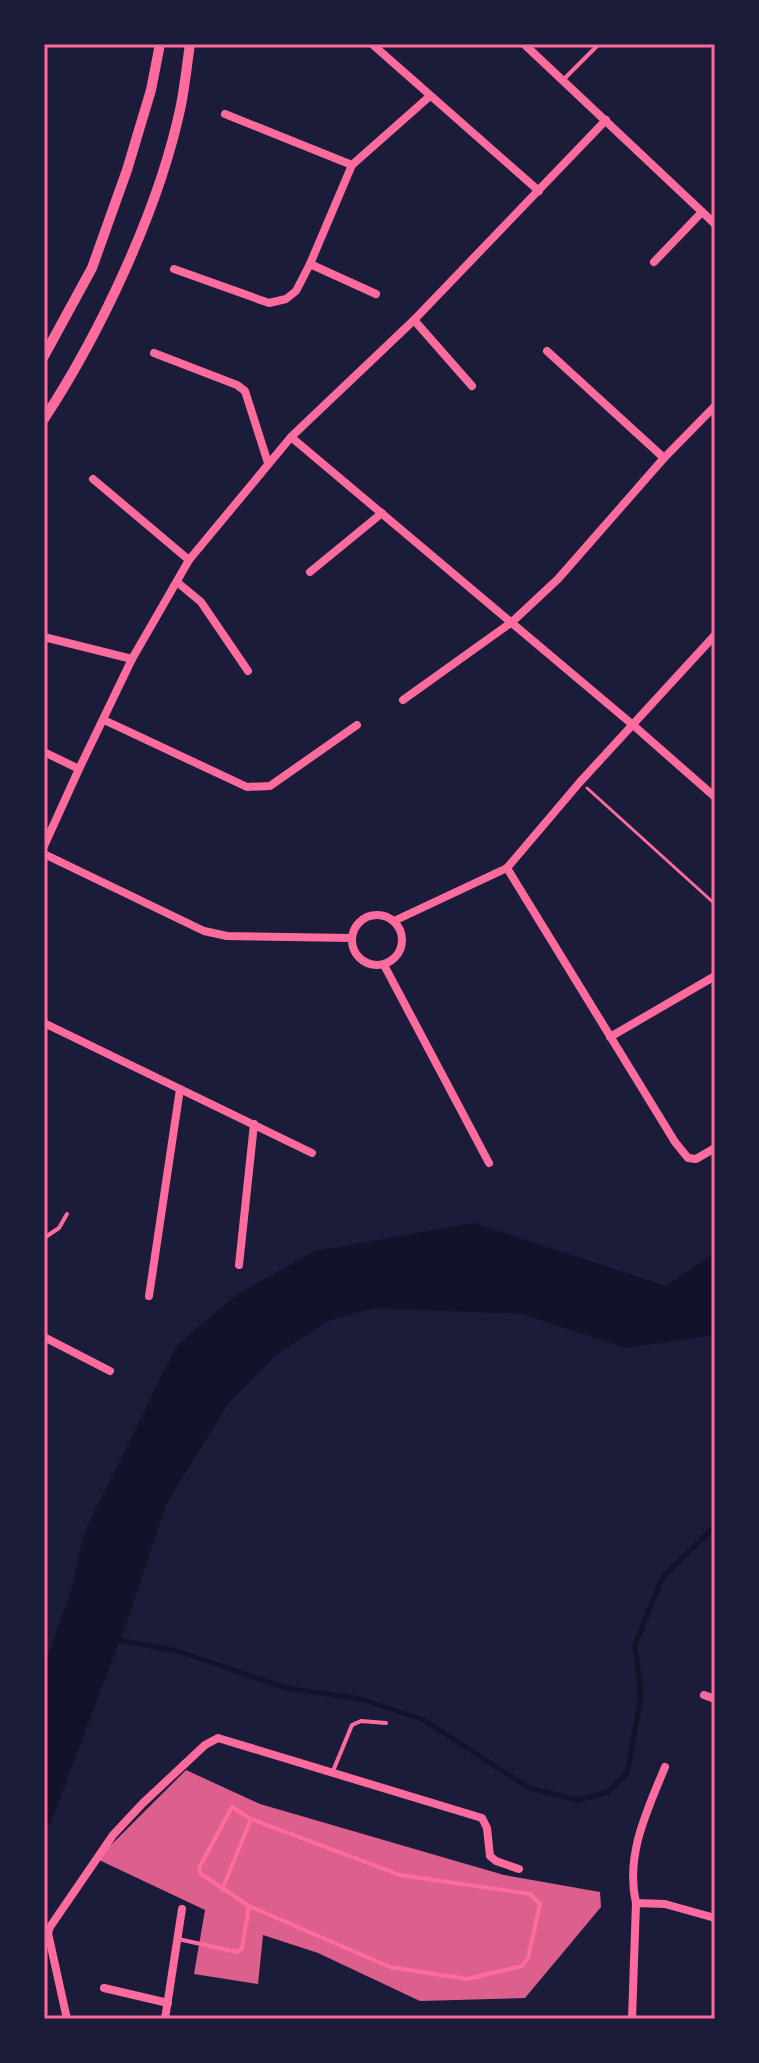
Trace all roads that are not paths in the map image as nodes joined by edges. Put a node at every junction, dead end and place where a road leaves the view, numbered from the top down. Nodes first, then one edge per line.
1 (160, 44) edge
2 (190, 44) edge
3 (372, 44) edge
4 (524, 44) edge
5 (599, 44) edge
6 (563, 80) junction
7 (430, 96) junction
8 (225, 114) dead end
9 (606, 120) junction
10 (352, 165) junction
11 (539, 191) junction
12 (702, 212) junction
13 (715, 224) edge
14 (654, 262) dead end
15 (310, 264) junction
16 (174, 269) dead end
17 (376, 294) dead end
18 (414, 320) junction
19 (547, 351) dead end
20 (154, 353) dead end
21 (44, 356) edge
22 (472, 386) dead end
23 (715, 406) edge
24 (44, 419) edge
25 (291, 437) junction
26 (664, 458) junction
27 (268, 463) junction
28 (93, 479) dead end
29 (382, 513) junction
30 (189, 560) junction
31 (310, 572) dead end
32 (177, 582) junction
33 (512, 622) junction
34 (715, 635) edge
35 (44, 637) edge
36 (132, 659) junction
37 (248, 671) dead end
38 (403, 700) dead end
39 (104, 720) junction
40 (357, 725) dead end
41 (633, 725) junction
42 (44, 752) edge
43 (79, 769) junction
44 (715, 797) edge
45 (44, 846) edge
46 (44, 854) edge
47 (507, 868) junction
48 (394, 921) junction
49 (352, 938) junction
50 (384, 965) junction
51 (715, 976) edge
52 (44, 1023) edge
53 (610, 1037) junction
54 (180, 1089) junction
55 (254, 1124) junction
56 (715, 1148) edge
57 (312, 1153) dead end
58 (489, 1163) dead end
59 (67, 1214) dead end
60 (44, 1238) edge
61 (239, 1265) dead end
62 (149, 1296) dead end
63 (44, 1337) edge
64 (110, 1371) dead end
65 (704, 1695) dead end
66 (715, 1699) edge
67 (386, 1723) dead end
68 (665, 1767) dead end
69 (332, 1773) junction
70 (251, 1819) junction
71 (519, 1869) dead end
72 (222, 1890) junction
73 (636, 1903) junction
74 (249, 1906) junction
75 (182, 1909) dead end
76 (715, 1918) edge
77 (178, 1939) junction
78 (104, 1988) dead end
79 (168, 2003) junction
80 (67, 2019) edge
81 (165, 2019) edge
82 (632, 2019) edge

1 - 21 street
2 - 24 street
3 - 7 street
4 - 6 street
5 - 6 lane
6 - 9 street
7 - 10 street
7 - 11 street
8 - 10 street
9 - 11 street
9 - 12 street
10 - 15 street
11 - 18 street
12 - 13 street
12 - 14 street
15 - 16 street
15 - 17 street
18 - 22 street
18 - 25 street
19 - 26 street
20 - 27 street
23 - 26 street
25 - 27 street
25 - 29 street
26 - 33 street
27 - 30 street
28 - 30 street
29 - 31 street
29 - 33 street
30 - 32 street
32 - 36 street
32 - 37 street
33 - 38 street
33 - 41 street
34 - 41 street
35 - 36 street
36 - 39 street
39 - 40 street
39 - 43 street
41 - 44 street
41 - 47 street
42 - 43 street
43 - 45 street
46 - 49 street
47 - 48 street
47 - 53 street
48 - 49 street
48 - 50 street
49 - 50 street
50 - 58 street
51 - 53 street
52 - 54 street
53 - 56 street
54 - 55 street
54 - 62 street
55 - 57 street
55 - 61 street
59 - 60 lane
63 - 64 street
65 - 66 street
67 - 69 lane
68 - 73 street
69 - 71 street
69 - 80 street
70 - 72 lane
70 - 72 lane
70 - 74 lane
72 - 74 lane
73 - 76 street
73 - 82 street
74 - 77 lane
75 - 77 street
77 - 79 street
78 - 79 street
79 - 81 street

